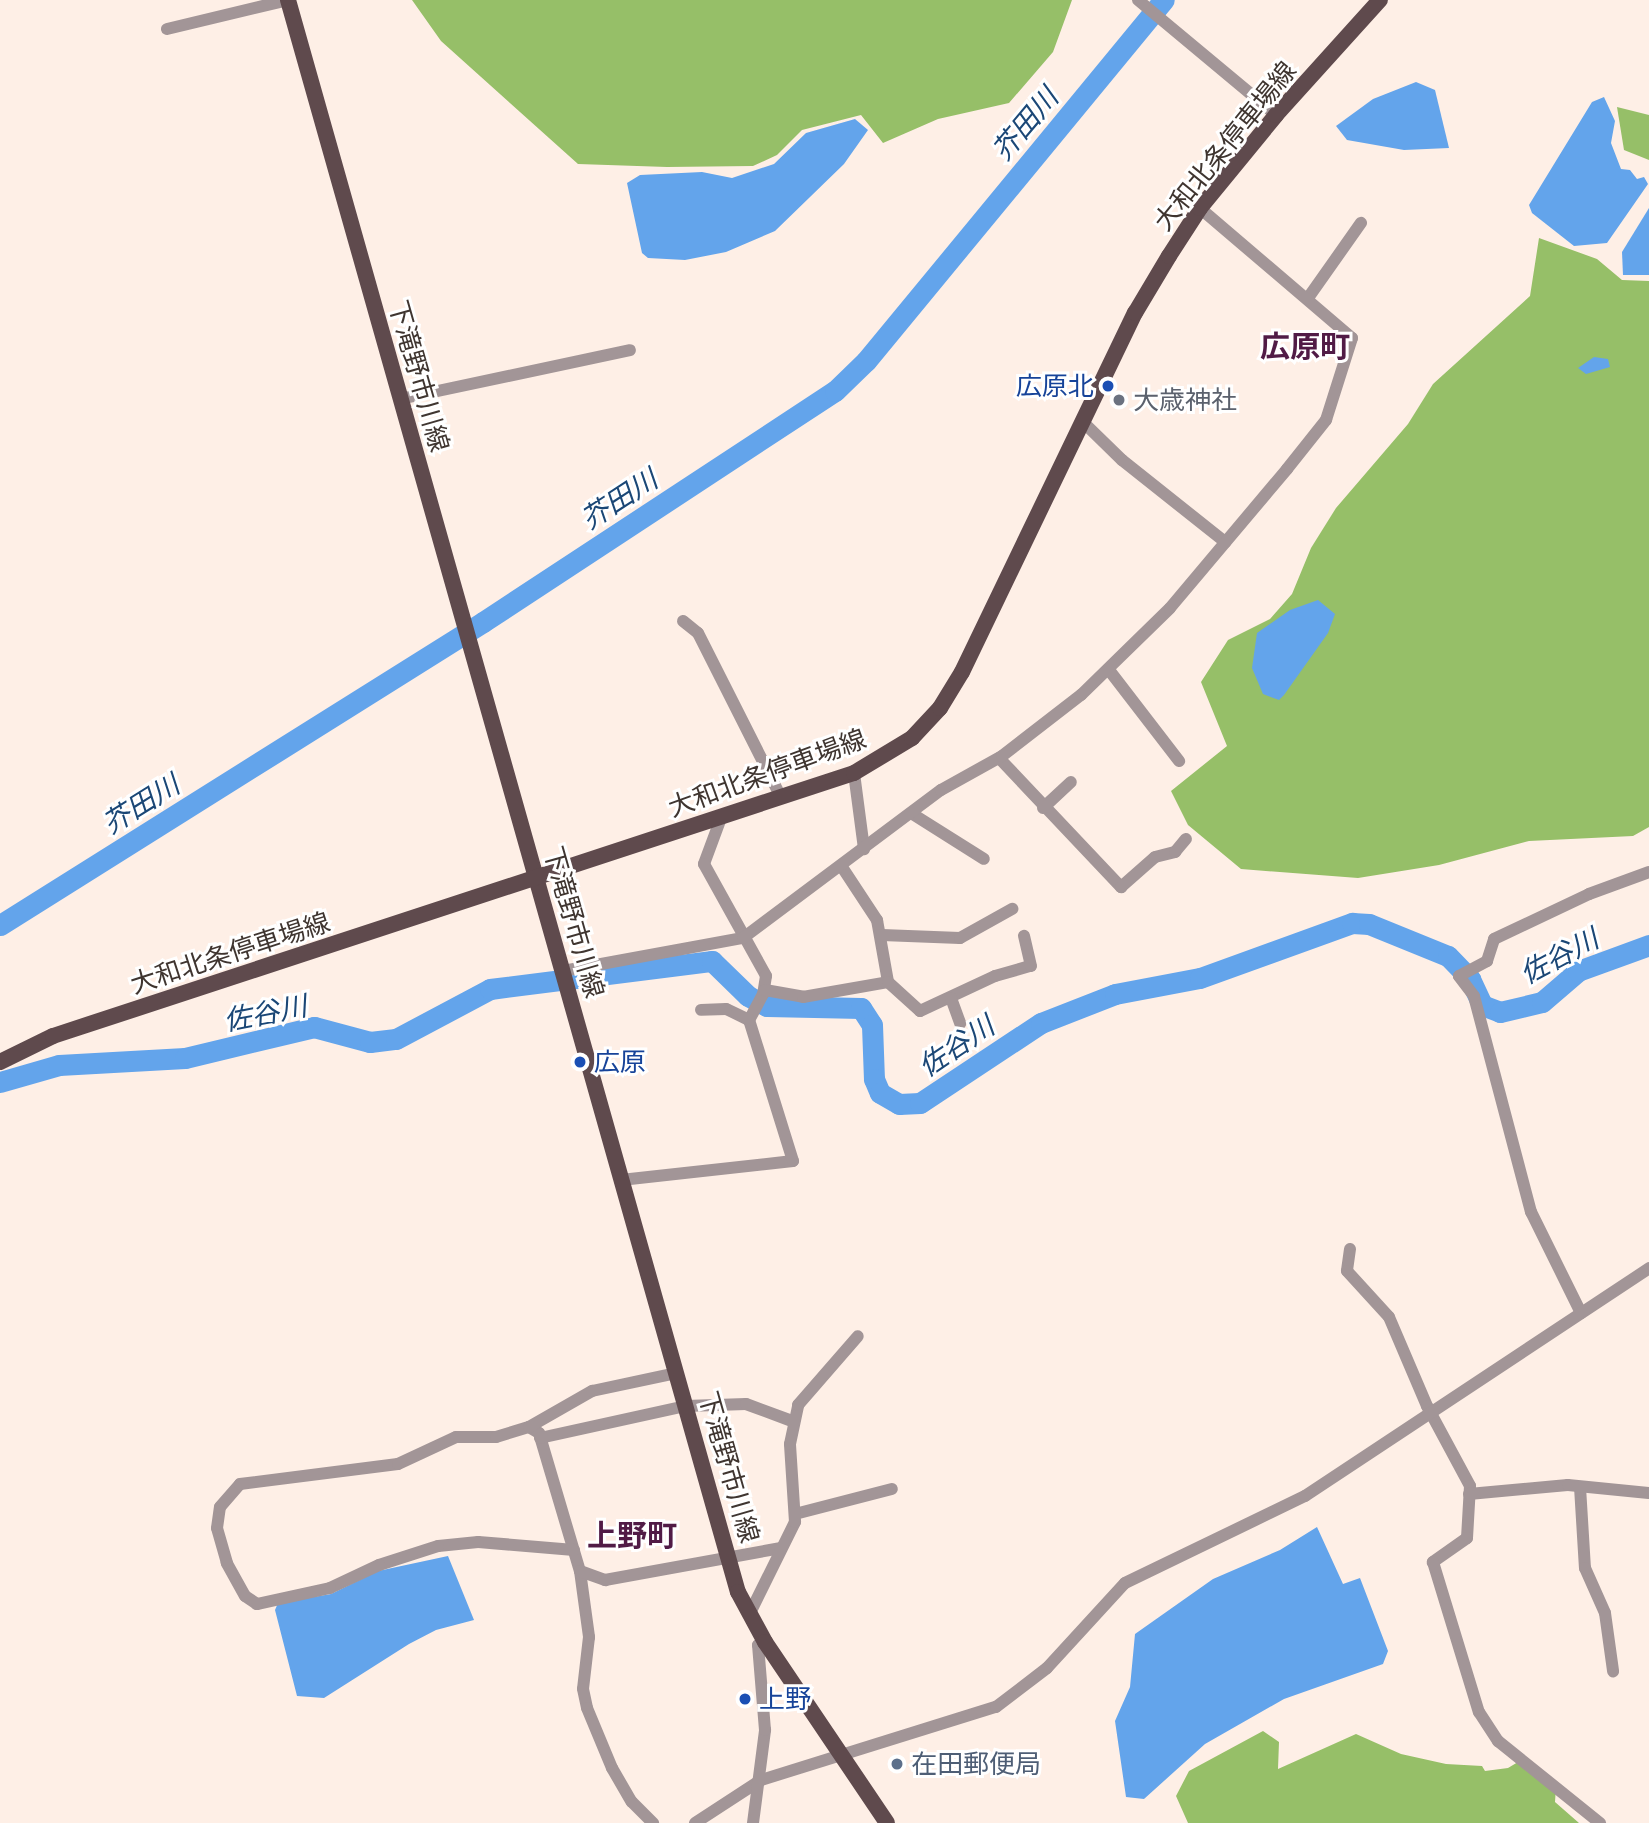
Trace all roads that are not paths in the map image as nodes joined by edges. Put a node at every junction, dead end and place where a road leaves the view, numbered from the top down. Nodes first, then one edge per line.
1 (288, 0) edge
2 (1380, 0) edge
3 (1143, 4) edge
4 (167, 29) dead end
5 (1276, 115) junction
6 (1200, 208) junction
7 (1361, 223) dead end
8 (1307, 298) junction
9 (631, 350) dead end
10 (400, 399) junction
11 (1082, 421) junction
12 (1225, 542) junction
13 (683, 621) dead end
14 (1109, 670) junction
15 (999, 758) junction
16 (1179, 761) dead end
17 (854, 773) junction
18 (1071, 782) dead end
19 (781, 797) junction
20 (1043, 808) junction
21 (911, 813) junction
22 (721, 818) junction
23 (1185, 839) dead end
24 (864, 849) junction
25 (984, 859) dead end
26 (842, 867) junction
27 (1649, 872) edge
28 (537, 879) junction
29 (1012, 909) dead end
30 (882, 935) junction
31 (1024, 936) dead end
32 (743, 938) junction
33 (565, 978) junction
34 (888, 982) junction
35 (765, 990) junction
36 (951, 998) junction
37 (701, 1010) dead end
38 (749, 1020) junction
39 (960, 1023) dead end
40 (0, 1062) edge
41 (621, 1180) junction
42 (1350, 1250) dead end
43 (1649, 1268) edge
44 (1581, 1313) junction
45 (858, 1336) dead end
46 (677, 1373) junction
47 (686, 1406) junction
48 (1433, 1412) junction
49 (792, 1421) junction
50 (528, 1427) junction
51 (540, 1438) junction
52 (1580, 1487) junction
53 (892, 1489) dead end
54 (1649, 1493) edge
55 (1469, 1494) junction
56 (795, 1514) junction
57 (781, 1548) junction
58 (574, 1550) junction
59 (729, 1557) junction
60 (580, 1571) junction
61 (749, 1615) junction
62 (765, 1642) junction
63 (1613, 1671) dead end
64 (844, 1754) junction
65 (761, 1780) junction
66 (653, 1823) edge
67 (695, 1823) edge
68 (753, 1823) edge
69 (887, 1823) edge
70 (1600, 1823) edge

1 - 4 street
1 - 10 main road, 下滝野市川線
2 - 5 main road, 大和北条停車場線
3 - 5 street
5 - 6 main road, 大和北条停車場線
6 - 8 street
6 - 11 main road, 大和北条停車場線
7 - 8 street
8 - 12 street
9 - 10 street
10 - 28 main road, 下滝野市川線
11 - 12 street
11 - 17 main road, 大和北条停車場線
12 - 14 street
13 - 19 street
14 - 15 street
14 - 16 street
15 - 20 street
15 - 21 street
17 - 19 main road, 大和北条停車場線
17 - 24 street
18 - 20 street
19 - 22 main road, 大和北条停車場線
20 - 23 street
21 - 24 street
21 - 25 street
22 - 28 main road, 大和北条停車場線
22 - 32 street
24 - 26 street
26 - 30 street
26 - 32 street
27 - 44 street
28 - 33 main road, 下滝野市川線
28 - 40 main road, 大和北条停車場線
29 - 30 street
30 - 34 street
31 - 36 street
32 - 33 street
32 - 35 street
33 - 41 main road, 下滝野市川線
34 - 35 street
34 - 36 street
35 - 38 street
36 - 39 street
37 - 38 street
38 - 41 street
41 - 46 main road, 下滝野市川線
42 - 48 street
43 - 44 street
44 - 48 street
45 - 49 street
46 - 47 main road, 下滝野市川線
46 - 50 street
47 - 49 street
47 - 51 street
47 - 59 main road, 下滝野市川線
48 - 55 street
48 - 64 street
49 - 56 street
50 - 51 street
50 - 58 street
51 - 58 street
52 - 54 street
52 - 55 street
52 - 63 street
53 - 56 street
55 - 70 street
56 - 57 street
57 - 59 street
57 - 61 street
58 - 60 street
59 - 60 street
59 - 61 main road, 下滝野市川線
60 - 66 street
61 - 62 main road, 下滝野市川線
62 - 64 main road, 下滝野市川線
62 - 65 street
64 - 65 street
64 - 69 main road, 下滝野市川線
65 - 67 street
65 - 68 street

